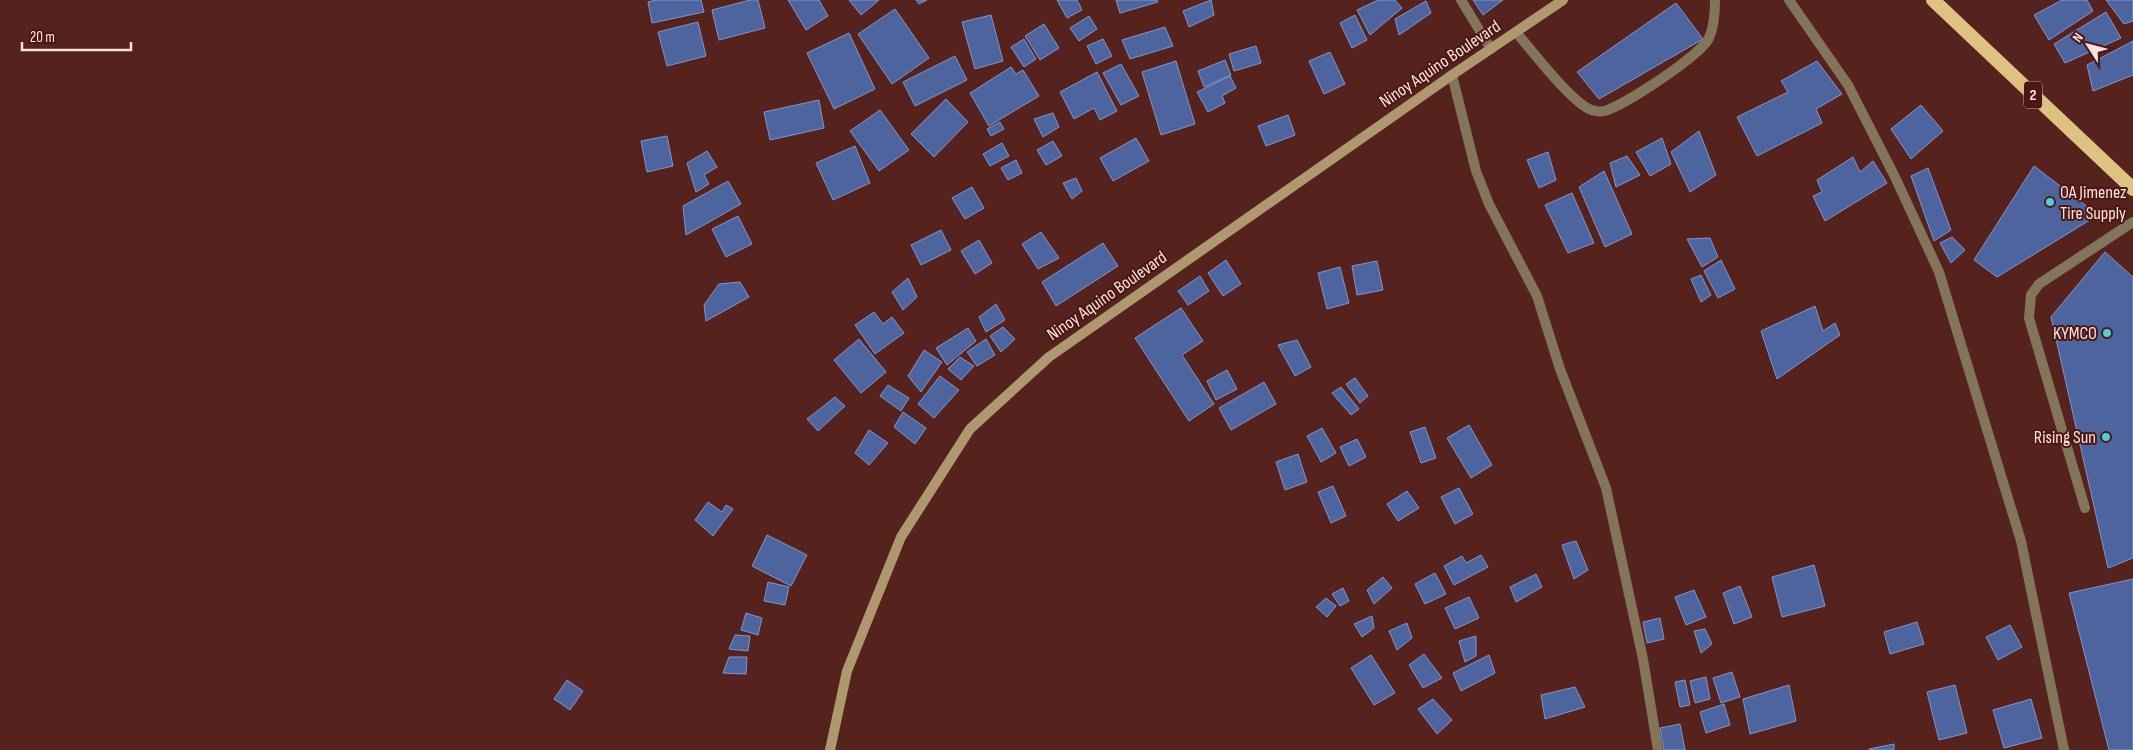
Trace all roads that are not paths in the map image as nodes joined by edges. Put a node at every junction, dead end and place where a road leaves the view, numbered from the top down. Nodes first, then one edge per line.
1 (1461, 0) edge
2 (1563, 0) edge
3 (1715, 0) edge
4 (1789, 0) edge
5 (1933, 0) edge
6 (1516, 32) junction
7 (1491, 49) junction
8 (1452, 75) junction
9 (2133, 189) edge
10 (2133, 222) edge
11 (2085, 508) dead end
12 (830, 750) edge
13 (1658, 750) edge
14 (2064, 750) edge

1 - 7 street
2 - 6 main road, Ninoy Aquino Boulevard
3 - 6 street
4 - 14 street
5 - 9 highway, 2
6 - 7 main road, Ninoy Aquino Boulevard
7 - 8 main road, Ninoy Aquino Boulevard
8 - 12 main road, Ninoy Aquino Boulevard
8 - 13 street
10 - 11 street

